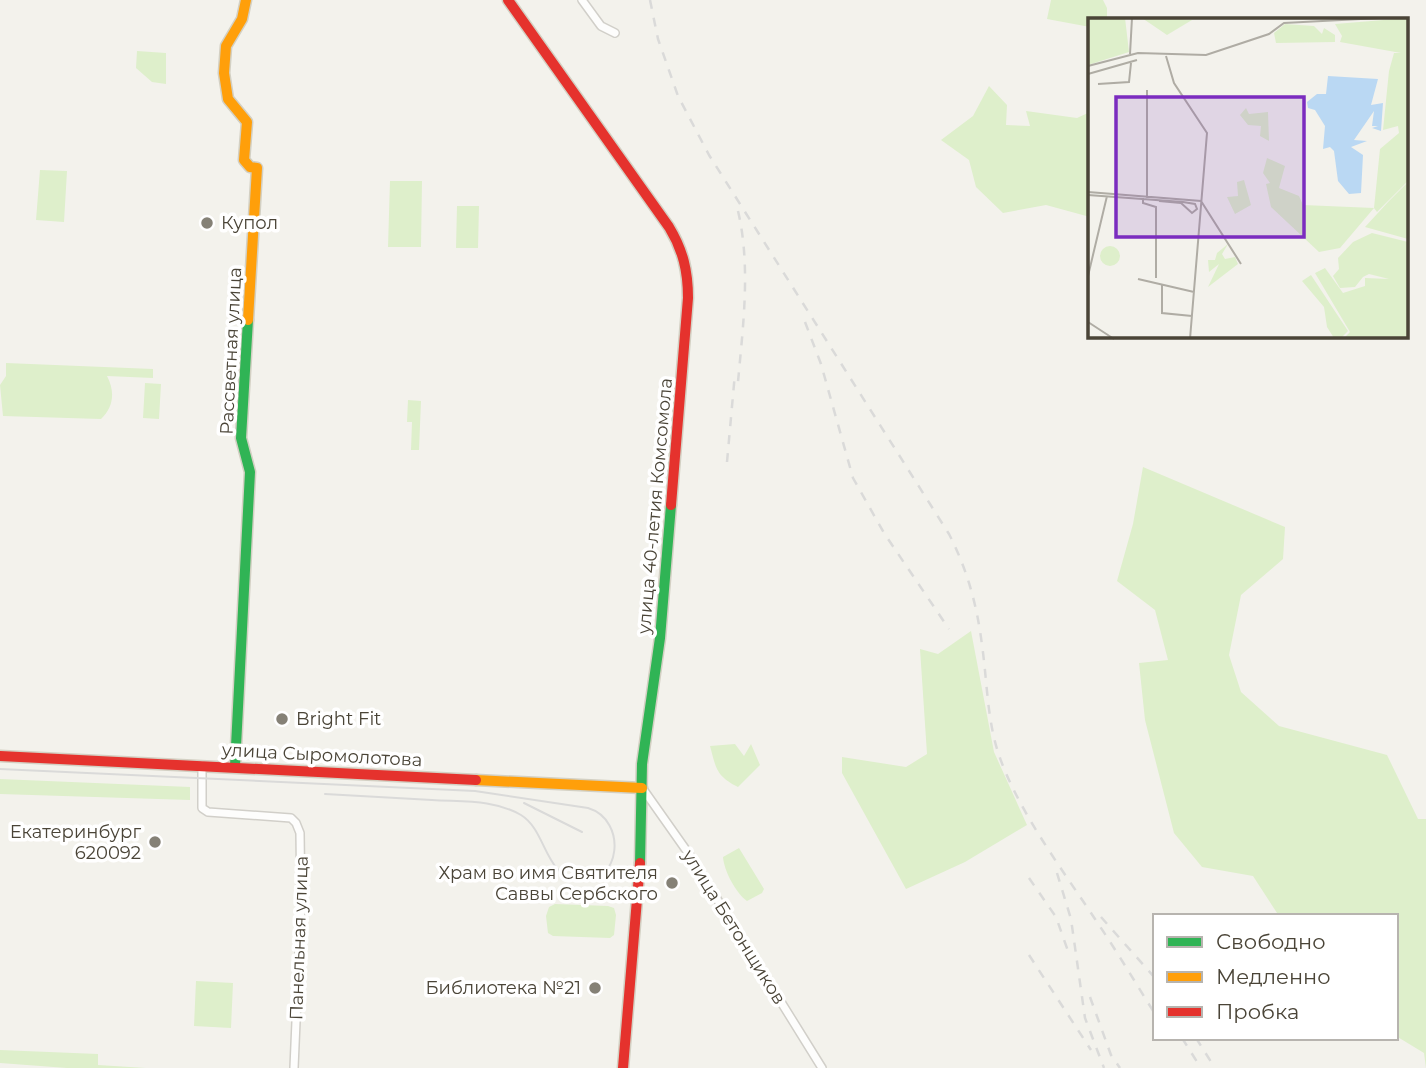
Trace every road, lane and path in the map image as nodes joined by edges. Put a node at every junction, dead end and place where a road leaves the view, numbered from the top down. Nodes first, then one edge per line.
1 (246, 0) edge
2 (508, 0) edge
3 (582, 0) edge
4 (615, 33) dead end
5 (0, 756) edge
6 (202, 765) junction
7 (235, 766) junction
8 (642, 788) junction
9 (295, 1068) edge
10 (623, 1068) edge
11 (822, 1068) edge

1 - 7 street, Рассветная улица
2 - 8 street, улица 40-летия Комсомола
3 - 4 street
5 - 6 street, улица Сыромолотова
6 - 7 street, улица Сыромолотова
6 - 9 street, Панельная улица
7 - 8 street, улица Сыромолотова
8 - 10 street, улица 40-летия Комсомола
8 - 11 street, улица Бетонщиков

